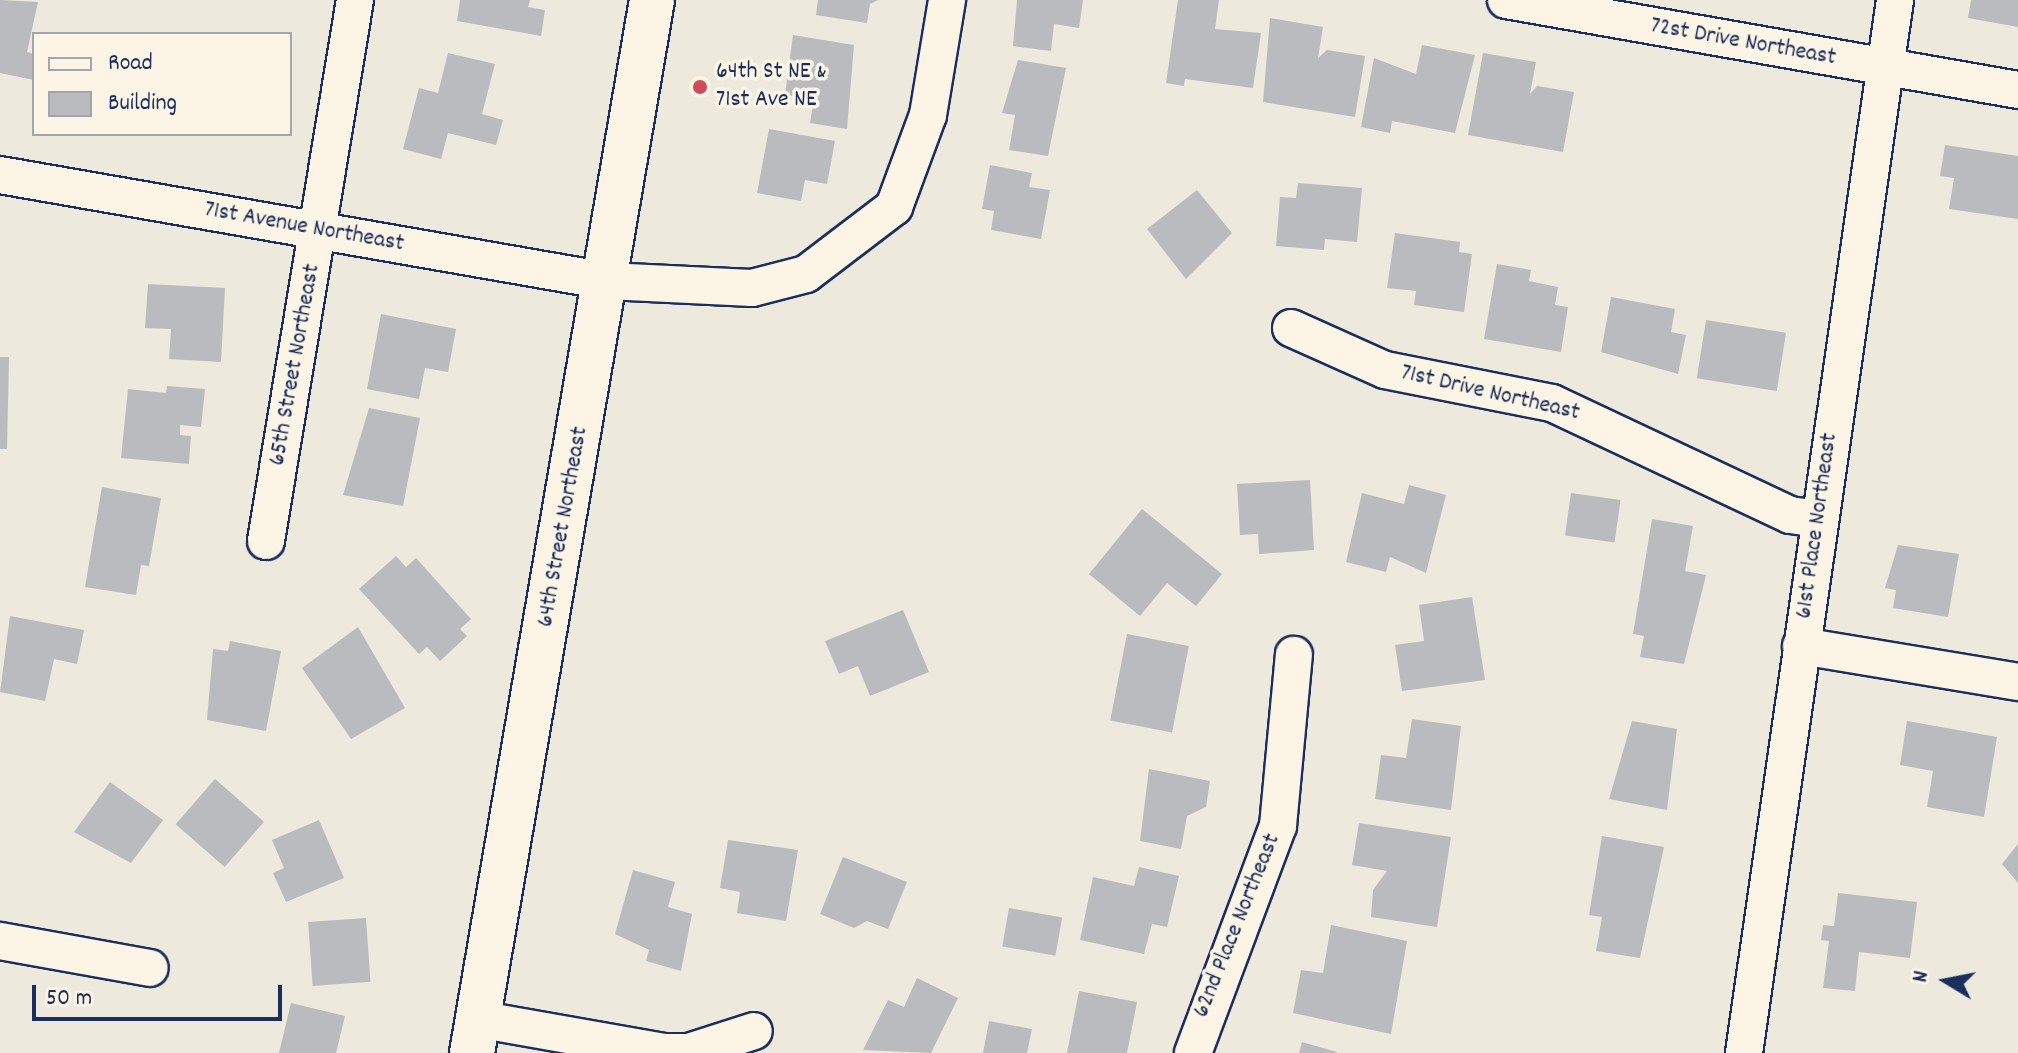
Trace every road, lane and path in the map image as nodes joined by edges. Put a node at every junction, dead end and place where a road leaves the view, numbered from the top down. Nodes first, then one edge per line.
1 (355, 0) edge
2 (652, 0) edge
3 (947, 0) edge
4 (1506, 0) edge
5 (1895, 0) edge
6 (1885, 69) junction
7 (2018, 90) edge
8 (0, 175) edge
9 (319, 230) junction
10 (607, 281) junction
11 (1291, 328) dead end
12 (1819, 519) junction
13 (266, 541) dead end
14 (1801, 646) junction
15 (1294, 655) dead end
16 (2018, 682) edge
17 (0, 941) edge
18 (150, 968) dead end
19 (754, 1031) dead end
20 (475, 1036) edge
21 (1193, 1053) edge
22 (1744, 1053) edge

1 - 9 street, 65th Street Northeast
2 - 10 main road, 64th Street Northeast
3 - 10 street, 71st Avenue Northeast
4 - 6 street, 72st Drive Northeast
5 - 6 street, 61st Place Northeast
6 - 7 street, 72st Drive Northeast
6 - 12 street, 61st Place Northeast
8 - 9 street, 71st Avenue Northeast
9 - 10 street, 71st Avenue Northeast
9 - 13 street, 65th Street Northeast
10 - 20 main road, 64th Street Northeast
11 - 12 street, 71st Drive Northeast
12 - 14 street, 61st Place Northeast
14 - 16 street
14 - 22 street, 61st Place Northeast
15 - 21 street, 62nd Place Northeast
17 - 18 street
19 - 20 street

